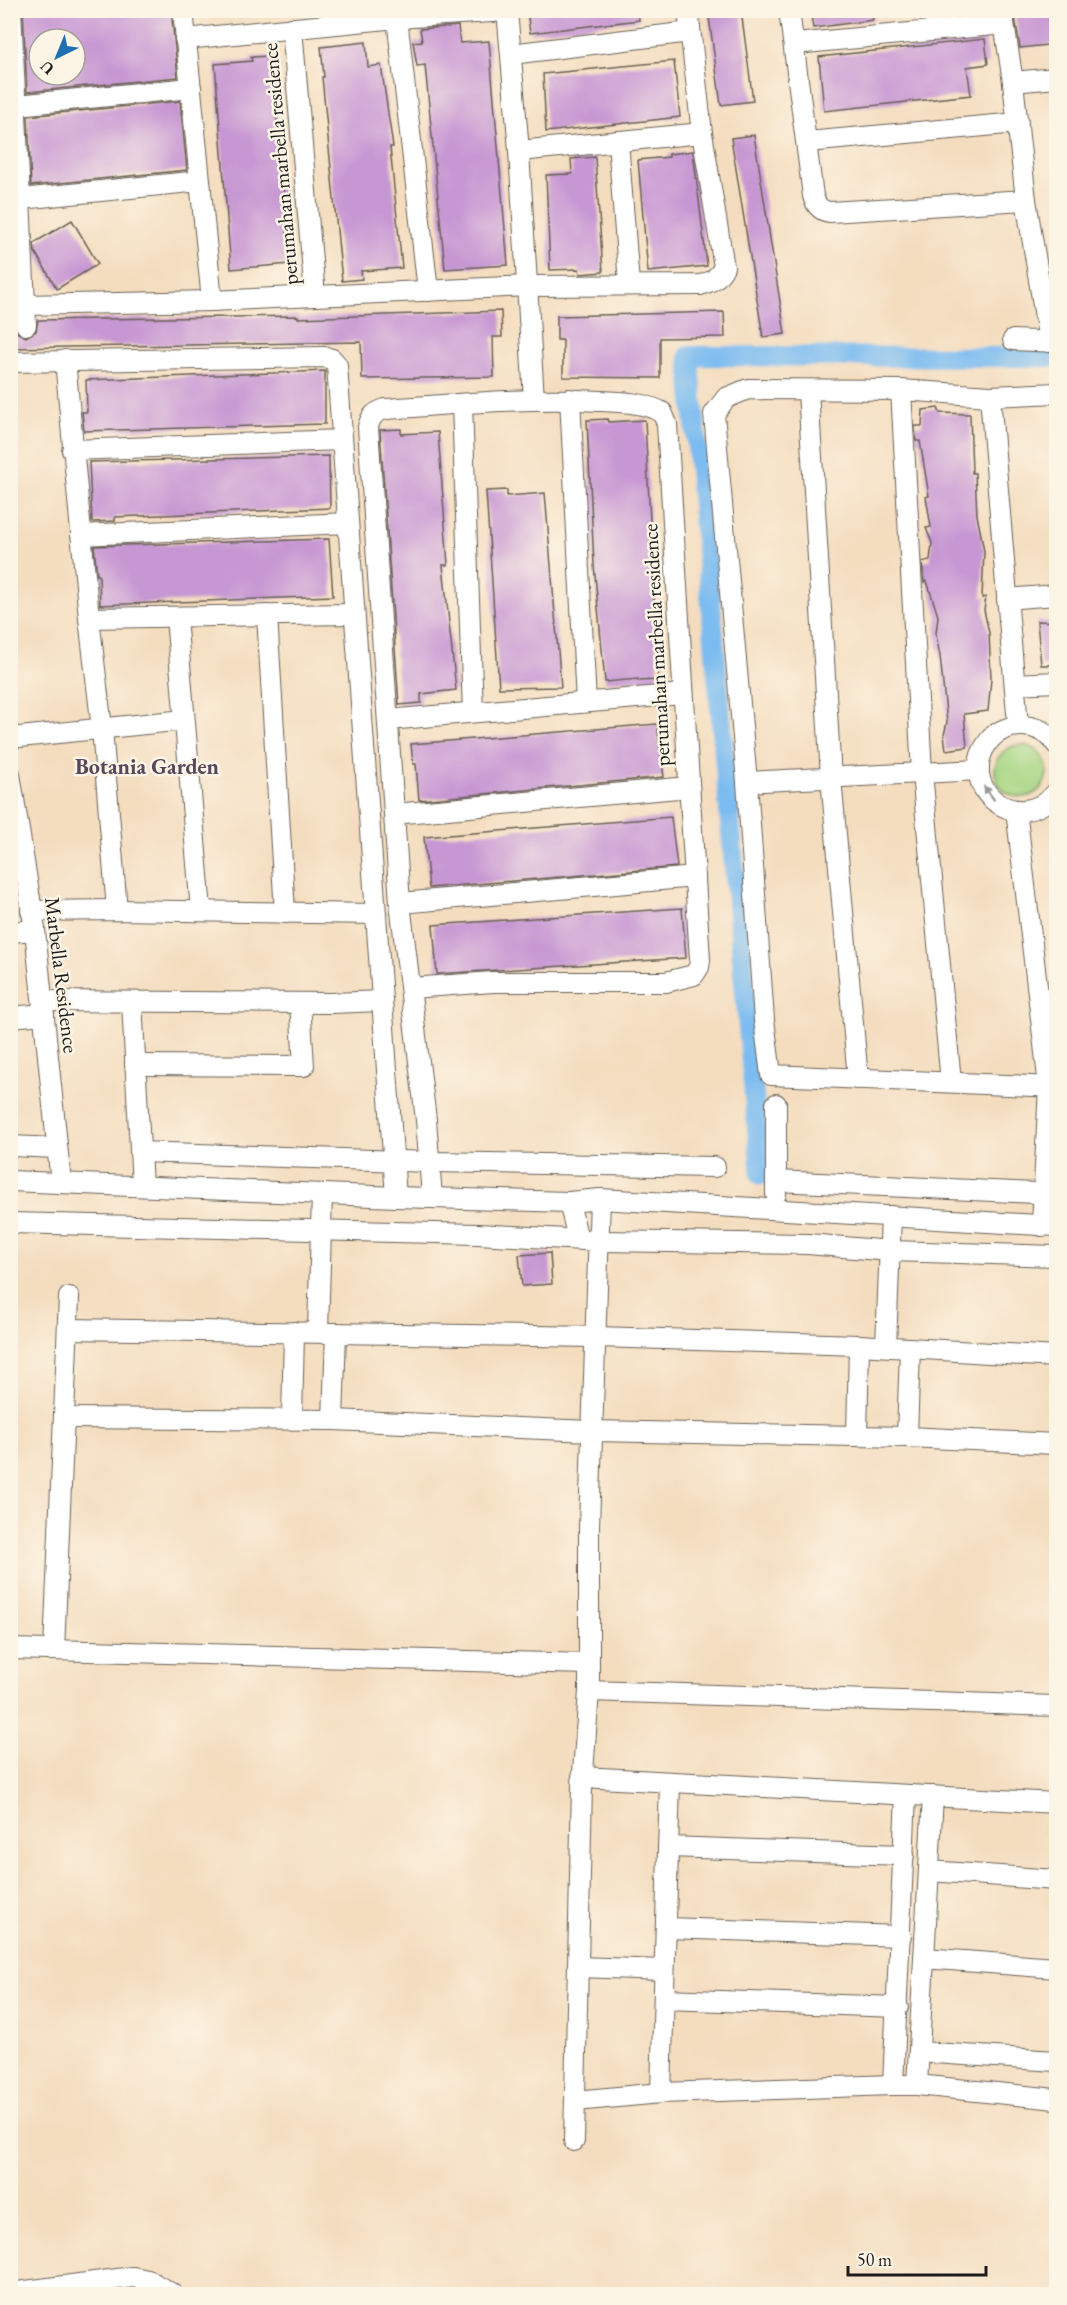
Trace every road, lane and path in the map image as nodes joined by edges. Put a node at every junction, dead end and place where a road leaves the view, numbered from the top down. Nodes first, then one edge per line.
1 (12, 10) edge
2 (183, 10) edge
3 (688, 10) edge
4 (789, 10) edge
5 (507, 11) edge
6 (344, 17) edge
7 (1003, 17) edge
8 (397, 18) junction
9 (292, 28) junction
10 (690, 32) junction
11 (185, 39) junction
12 (795, 44) junction
13 (511, 54) junction
14 (1056, 78) edge
15 (1013, 82) junction
16 (191, 88) junction
17 (17, 105) junction
18 (1018, 123) junction
19 (702, 133) junction
20 (618, 141) junction
21 (807, 142) junction
22 (519, 151) junction
23 (200, 182) junction
24 (21, 199) junction
25 (1026, 200) junction
26 (629, 284) junction
27 (529, 286) junction
28 (428, 291) junction
29 (315, 296) junction
30 (212, 301) junction
31 (24, 305) junction
32 (26, 325) dead end
33 (1013, 340) dead end
34 (1053, 342) edge
35 (65, 360) junction
36 (10, 362) edge
37 (808, 390) junction
38 (901, 390) junction
39 (1056, 393) edge
40 (990, 396) junction
41 (570, 399) junction
42 (534, 400) junction
43 (462, 404) junction
44 (342, 440) junction
45 (72, 450) junction
46 (348, 523) junction
47 (81, 535) junction
48 (1056, 595) edge
49 (1007, 599) junction
50 (354, 614) junction
51 (267, 615) junction
52 (176, 616) junction
53 (89, 618) junction
54 (1056, 682) edge
55 (1015, 684) junction
56 (682, 694) junction
57 (586, 702) junction
58 (473, 712) junction
59 (184, 720) junction
60 (388, 720) junction
61 (1018, 725) junction
62 (102, 729) junction
63 (10, 738) edge
64 (1056, 744) edge
65 (980, 770) junction
66 (922, 773) junction
67 (10, 774) edge
68 (831, 778) junction
69 (747, 782) junction
70 (689, 788) junction
71 (1056, 793) edge
72 (1016, 810) junction
73 (394, 814) junction
74 (15, 832) edge
75 (695, 877) junction
76 (400, 903) junction
77 (117, 910) junction
78 (201, 911) junction
79 (285, 913) junction
80 (376, 914) junction
81 (33, 920) junction
82 (10, 932) edge
83 (411, 988) junction
84 (382, 1001) junction
85 (132, 1002) junction
86 (300, 1003) junction
87 (44, 1008) junction
88 (10, 1017) edge
89 (135, 1065) junction
90 (858, 1079) junction
91 (951, 1082) junction
92 (1053, 1086) edge
93 (776, 1104) dead end
94 (10, 1146) edge
95 (57, 1148) junction
96 (140, 1152) junction
97 (393, 1161) junction
98 (430, 1162) junction
99 (715, 1167) dead end
100 (10, 1181) edge
101 (776, 1181) junction
102 (61, 1183) junction
103 (142, 1186) junction
104 (322, 1194) junction
105 (1050, 1194) edge
106 (396, 1197) junction
107 (432, 1197) junction
108 (600, 1199) junction
109 (569, 1202) junction
110 (777, 1209) junction
111 (891, 1216) junction
112 (10, 1223) edge
113 (1049, 1226) edge
114 (322, 1230) junction
115 (578, 1239) junction
116 (600, 1241) junction
117 (890, 1251) junction
118 (1056, 1256) edge
119 (69, 1297) dead end
120 (68, 1329) junction
121 (294, 1332) junction
122 (327, 1333) junction
123 (597, 1336) junction
124 (860, 1345) junction
125 (886, 1346) junction
126 (910, 1348) junction
127 (1056, 1357) edge
128 (65, 1418) junction
129 (292, 1419) junction
130 (333, 1420) junction
131 (592, 1431) junction
132 (857, 1436) junction
133 (907, 1437) junction
134 (1056, 1444) edge
135 (10, 1649) edge
136 (54, 1650) junction
137 (589, 1664) junction
138 (589, 1691) junction
139 (1056, 1706) edge
140 (582, 1777) junction
141 (670, 1782) junction
142 (906, 1795) junction
143 (933, 1796) junction
144 (1056, 1803) edge
145 (668, 1847) junction
146 (904, 1855) junction
147 (929, 1871) junction
148 (1056, 1880) edge
149 (666, 1928) junction
150 (901, 1936) junction
151 (924, 1958) junction
152 (578, 1967) junction
153 (1056, 1968) edge
154 (664, 1971) junction
155 (664, 1999) junction
156 (898, 2007) junction
157 (919, 2052) junction
158 (1056, 2061) edge
159 (893, 2085) junction
160 (917, 2085) junction
161 (661, 2093) junction
162 (1056, 2099) edge
163 (576, 2101) junction
164 (574, 2141) dead end
165 (10, 2293) edge
166 (172, 2295) edge

1 - 17 street
2 - 11 street
3 - 10 street, perumahan marbella residence
4 - 12 street
5 - 8 street, perumahan marbella residence
5 - 13 street, perumahan marbella residence
6 - 8 street, perumahan marbella residence
6 - 9 street, perumahan marbella residence
7 - 12 street
7 - 15 street
8 - 28 street
9 - 11 street, perumahan marbella residence
9 - 29 street, perumahan marbella residence
10 - 13 street
10 - 19 street, perumahan marbella residence
11 - 16 street
12 - 21 street
13 - 22 street, perumahan marbella residence
14 - 15 street
15 - 18 street
16 - 17 street
16 - 23 street
17 - 24 street
18 - 21 street
18 - 25 street
19 - 20 street
19 - 26 street, perumahan marbella residence
20 - 22 street
20 - 26 street
21 - 25 street
22 - 27 street, perumahan marbella residence
23 - 24 street
23 - 30 street
24 - 31 street
25 - 34 street
26 - 27 street, perumahan marbella residence
27 - 28 street, perumahan marbella residence
27 - 42 street, perumahan marbella residence
28 - 29 street, perumahan marbella residence
29 - 30 street, perumahan marbella residence
30 - 31 street, perumahan marbella residence
31 - 32 street
33 - 34 street
35 - 36 street
35 - 44 street
35 - 45 street
37 - 38 street
37 - 68 street
37 - 69 street
38 - 40 street
38 - 66 street
39 - 40 street
40 - 49 street
41 - 42 street, perumahan marbella residence
41 - 56 street, perumahan marbella residence
41 - 57 street
42 - 43 street, perumahan marbella residence
43 - 58 street
43 - 60 street, perumahan marbella residence
44 - 45 street
44 - 46 street
45 - 47 street
46 - 47 street
46 - 50 street
47 - 53 street
48 - 49 street
49 - 55 street
50 - 51 street
50 - 80 street
51 - 52 street
51 - 79 street
52 - 53 street
52 - 59 street
53 - 62 street
54 - 55 street
55 - 61 street
56 - 57 street
56 - 70 street, perumahan marbella residence
57 - 58 street
58 - 60 street
59 - 62 street
59 - 78 street
60 - 73 street
61 - 64 street
61 - 65 street
62 - 63 street
62 - 77 street
65 - 66 street
72 -> 65 street
66 - 68 street
66 - 91 street
67 - 74 street, Marbella Residence
68 - 69 street
68 - 90 street
69 - 90 street
70 - 73 street
70 - 75 street, perumahan marbella residence
71 - 72 street
72 - 92 street
73 - 76 street
74 - 81 street, Marbella Residence
75 - 76 street
75 - 83 street, perumahan marbella residence
76 - 83 street
77 - 78 street
77 - 81 street
78 - 79 street
79 - 80 street
80 - 84 street
81 - 82 street
81 - 87 street, Marbella Residence
83 - 98 street
84 - 86 street
84 - 97 street
85 - 86 street
85 - 87 street
85 - 89 street
86 - 89 street
87 - 88 street
87 - 95 street, Marbella Residence
89 - 96 street
90 - 91 street
91 - 92 street
92 - 105 street
93 - 101 street
94 - 95 street
95 - 102 street, Marbella Residence
96 - 97 street
96 - 103 street
97 - 98 street
97 - 106 street
98 - 99 street
98 - 107 street
100 - 102 street
101 - 105 street
101 - 110 street
102 - 103 street
103 - 104 street
104 - 106 street
104 - 114 street
105 - 113 street
106 - 107 street
107 - 109 street
108 - 109 street
108 - 110 street
108 - 116 street
109 - 115 street
110 - 111 street
111 - 113 street
111 - 117 street
112 - 114 street
114 - 115 street
114 - 122 street
115 - 116 street
116 - 117 street
116 - 123 street
117 - 118 street
117 - 125 street
119 - 120 street
120 - 121 street
120 - 128 street
121 - 122 street
121 - 129 street
122 - 123 street
122 - 130 street
123 - 124 street
123 - 131 street
124 - 125 street
124 - 132 street
125 - 126 street
126 - 127 street
126 - 133 street
128 - 129 street
128 - 136 street
129 - 130 street
130 - 131 street
131 - 132 street
131 - 137 street
132 - 133 street
133 - 134 street
135 - 136 street
136 - 137 street
137 - 138 street
138 - 139 street
138 - 140 street
140 - 141 street
140 - 152 street
141 - 142 street
141 - 145 street
142 - 143 street
142 - 146 street
143 - 144 street
143 - 147 street
145 - 146 street
145 - 149 street
146 - 150 street
147 - 148 street
147 - 151 street
149 - 150 street
149 - 154 street
150 - 156 street
151 - 153 street
151 - 157 street
152 - 154 street
152 - 163 street
154 - 155 street
155 - 156 street
155 - 161 street
156 - 159 street
157 - 158 street
157 - 160 street
159 - 160 street
159 - 161 street
160 - 162 street
161 - 163 street
163 - 164 street
165 - 166 street

